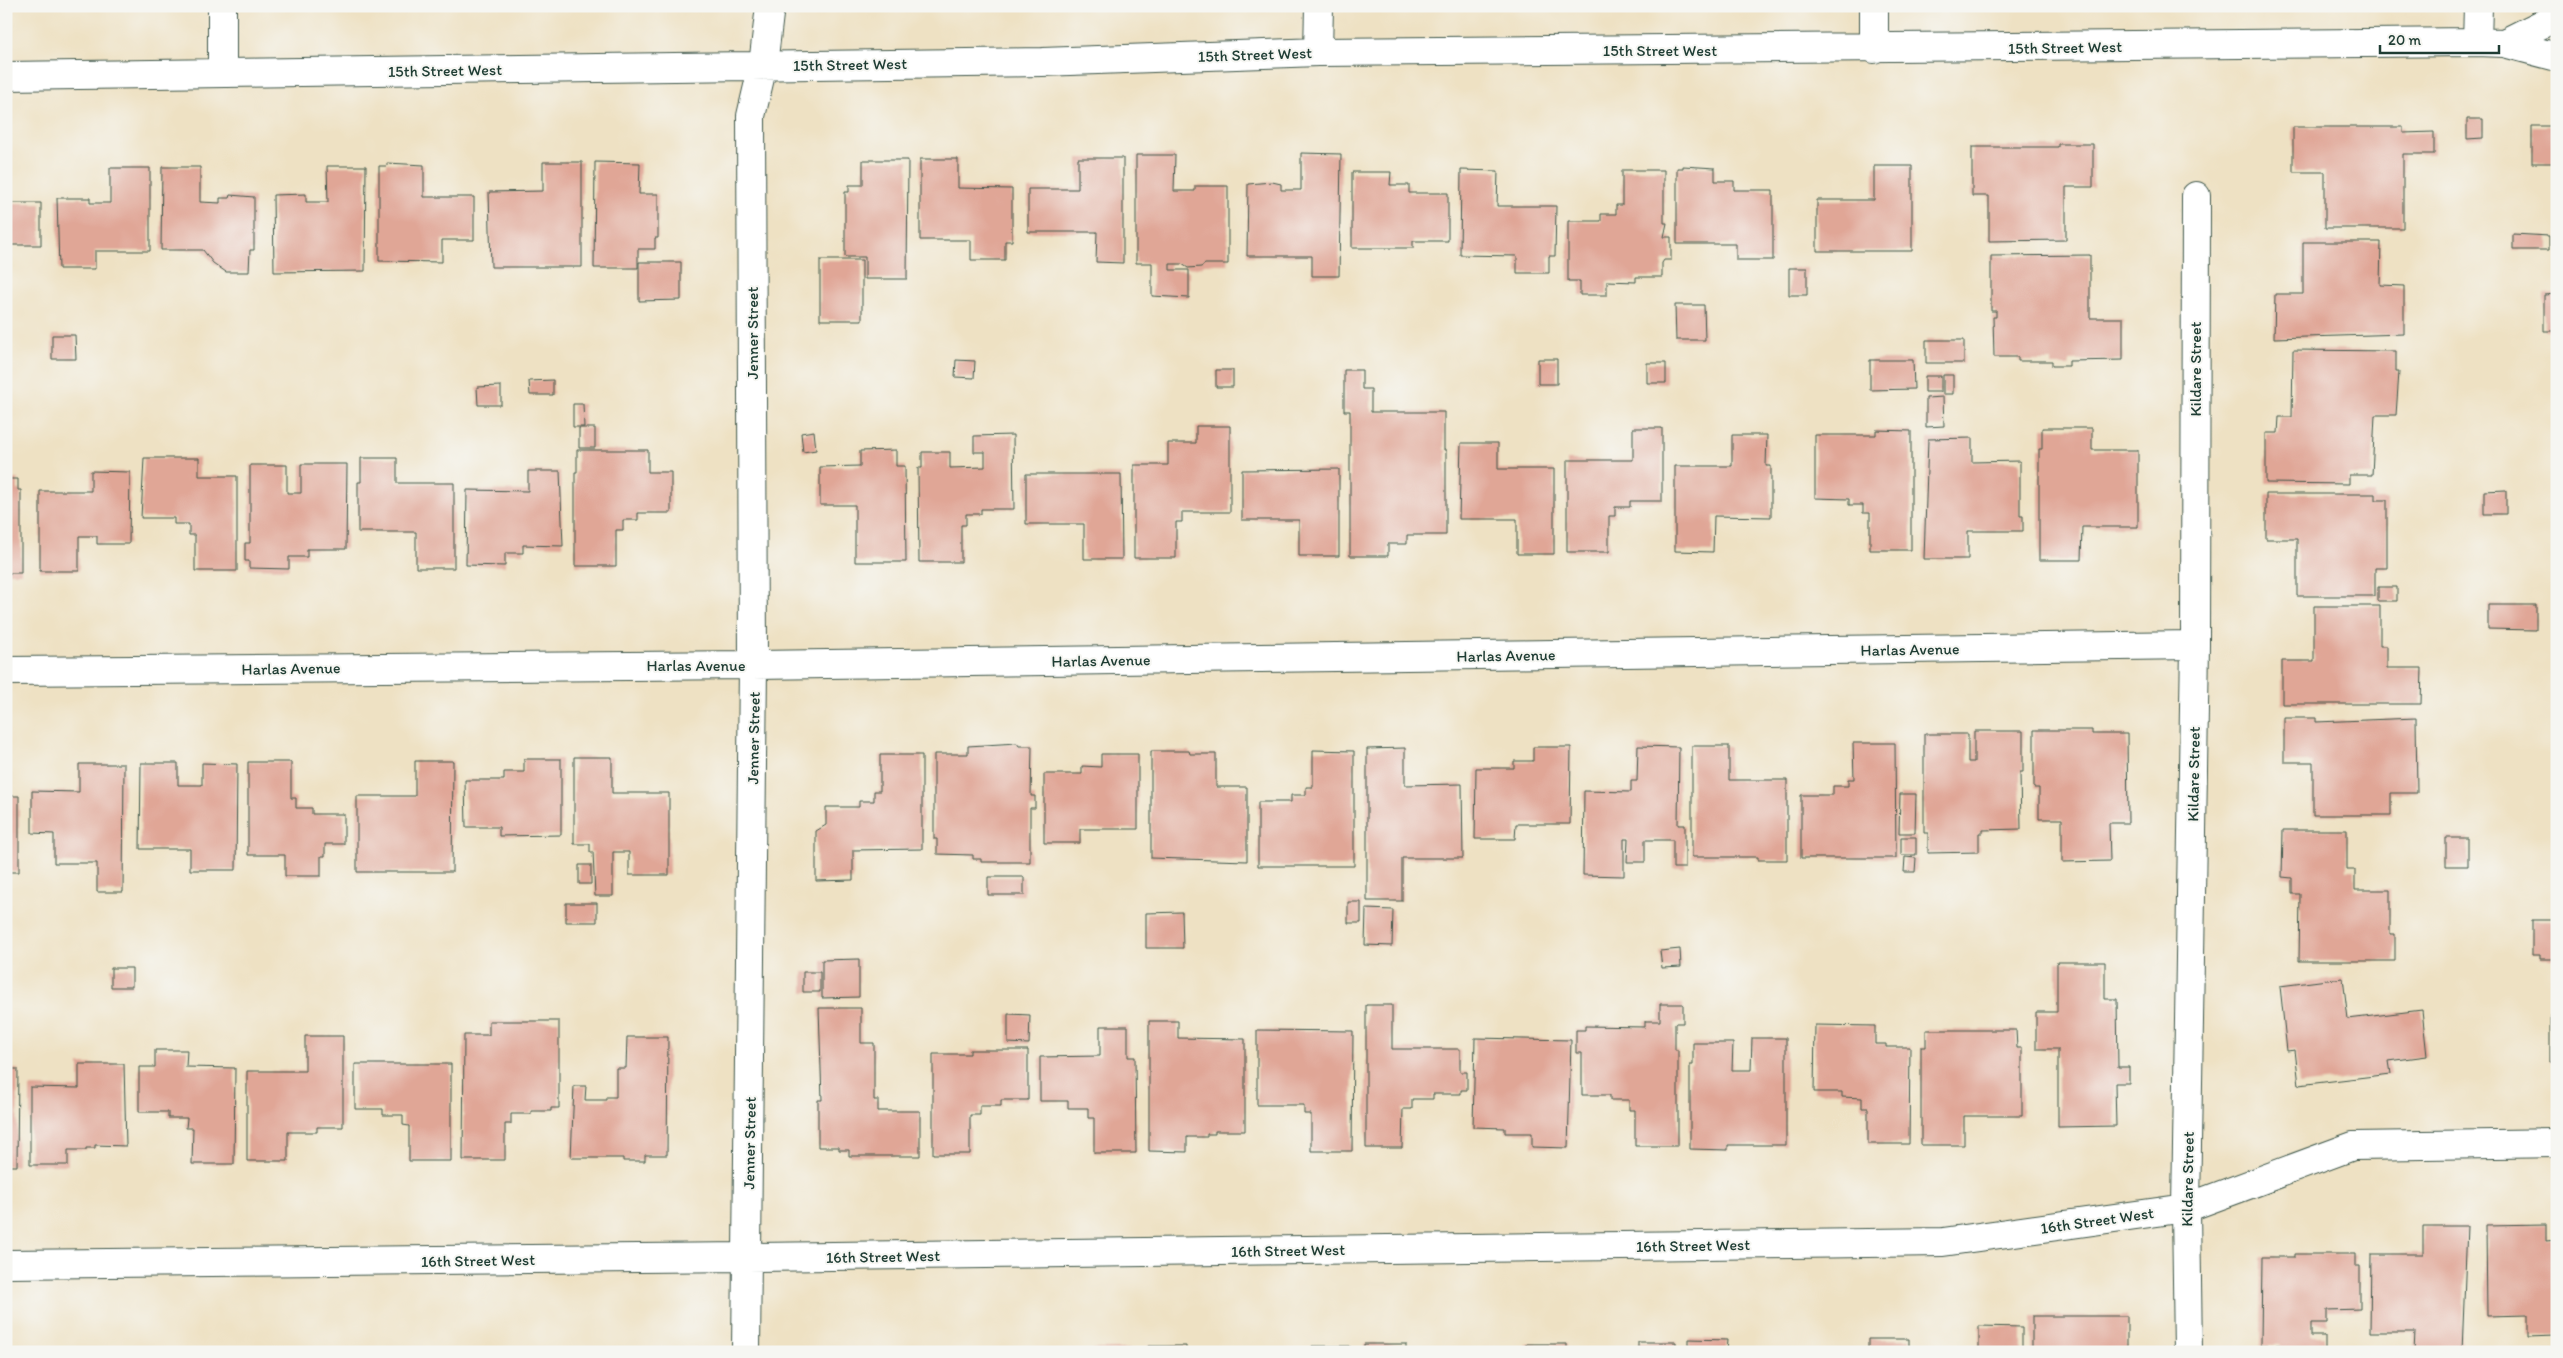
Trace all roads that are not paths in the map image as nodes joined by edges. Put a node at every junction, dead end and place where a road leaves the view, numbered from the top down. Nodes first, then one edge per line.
1 (222, 6) edge
2 (770, 6) edge
3 (1319, 6) edge
4 (1874, 6) edge
5 (2478, 6) edge
6 (2557, 19) edge
7 (2477, 42) junction
8 (2504, 43) junction
9 (1874, 49) junction
10 (1318, 52) junction
11 (2557, 57) edge
12 (763, 65) junction
13 (222, 73) junction
14 (6, 76) edge
15 (2196, 196) dead end
16 (2195, 645) junction
17 (754, 665) junction
18 (6, 671) edge
19 (2557, 1143) edge
20 (2186, 1208) junction
21 (748, 1258) junction
22 (6, 1264) edge
23 (746, 1352) edge
24 (2188, 1352) edge

1 - 13 street
2 - 12 street, Jenner Street
3 - 10 street
4 - 9 street
5 - 7 street
6 - 8 street, 15th Street West
7 - 8 street, 15th Street West
7 - 9 street, 15th Street West
8 - 11 street, 15th Street West
9 - 10 street, 15th Street West
10 - 12 street, 15th Street West
12 - 13 street, 15th Street West
12 - 17 street, Jenner Street
13 - 14 street, 15th Street West
15 - 16 street, Kildare Street
16 - 17 street, Harlas Avenue
16 - 20 street, Kildare Street
17 - 18 street, Harlas Avenue
17 - 21 street, Jenner Street
19 - 20 street, 16th Street West
20 - 21 street, 16th Street West
20 - 24 street, Kildare Street
21 - 22 street, 16th Street West
21 - 23 street, Jenner Street

